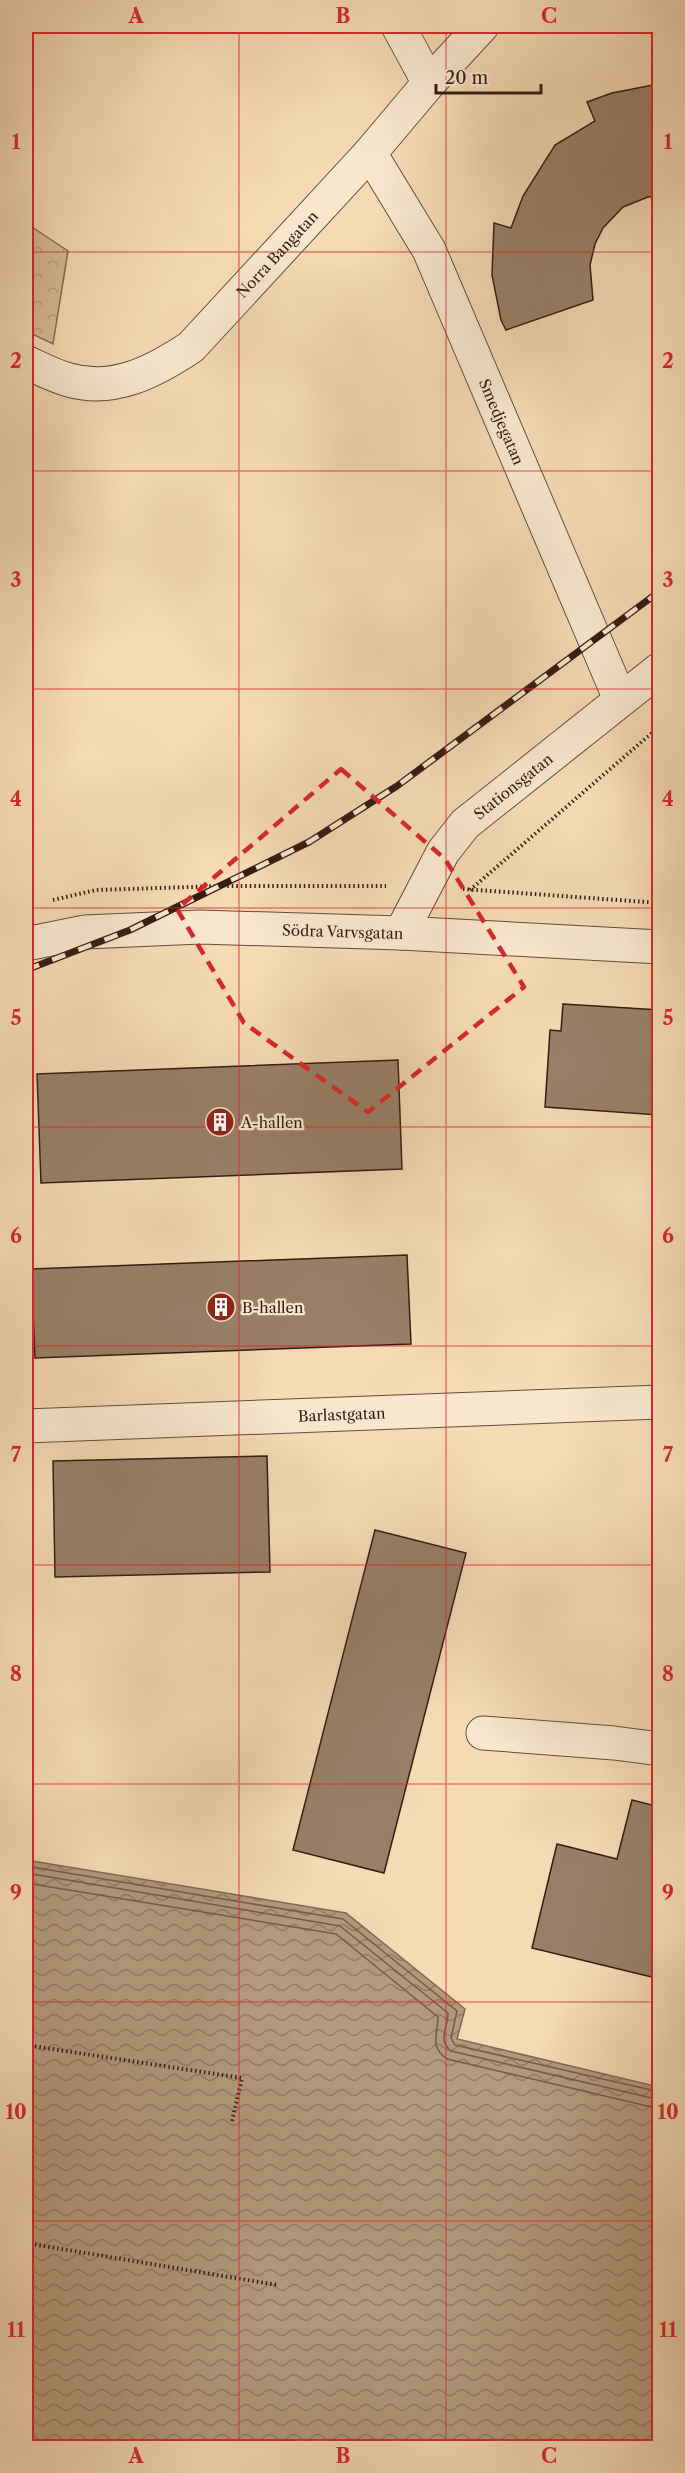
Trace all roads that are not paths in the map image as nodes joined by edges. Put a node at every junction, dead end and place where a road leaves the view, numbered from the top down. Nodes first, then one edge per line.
1 (398, 26) edge
2 (482, 26) edge
3 (429, 83) junction
4 (370, 153) junction
5 (26, 362) edge
6 (660, 669) edge
7 (620, 699) junction
8 (401, 933) junction
9 (26, 944) edge
10 (660, 947) edge
11 (660, 1402) edge
12 (26, 1426) edge
13 (483, 1733) dead end
14 (660, 1749) edge

1 - 3 street
2 - 3 street, Norra Bangatan
3 - 4 street, Norra Bangatan
4 - 5 street, Norra Bangatan
4 - 7 street, Smedjegatan
6 - 7 street, Stationsgatan
7 - 8 street, Stationsgatan
8 - 9 street, Södra Varvsgatan
8 - 10 street, Södra Varvsgatan
11 - 12 street, Barlastgatan
13 - 14 street

